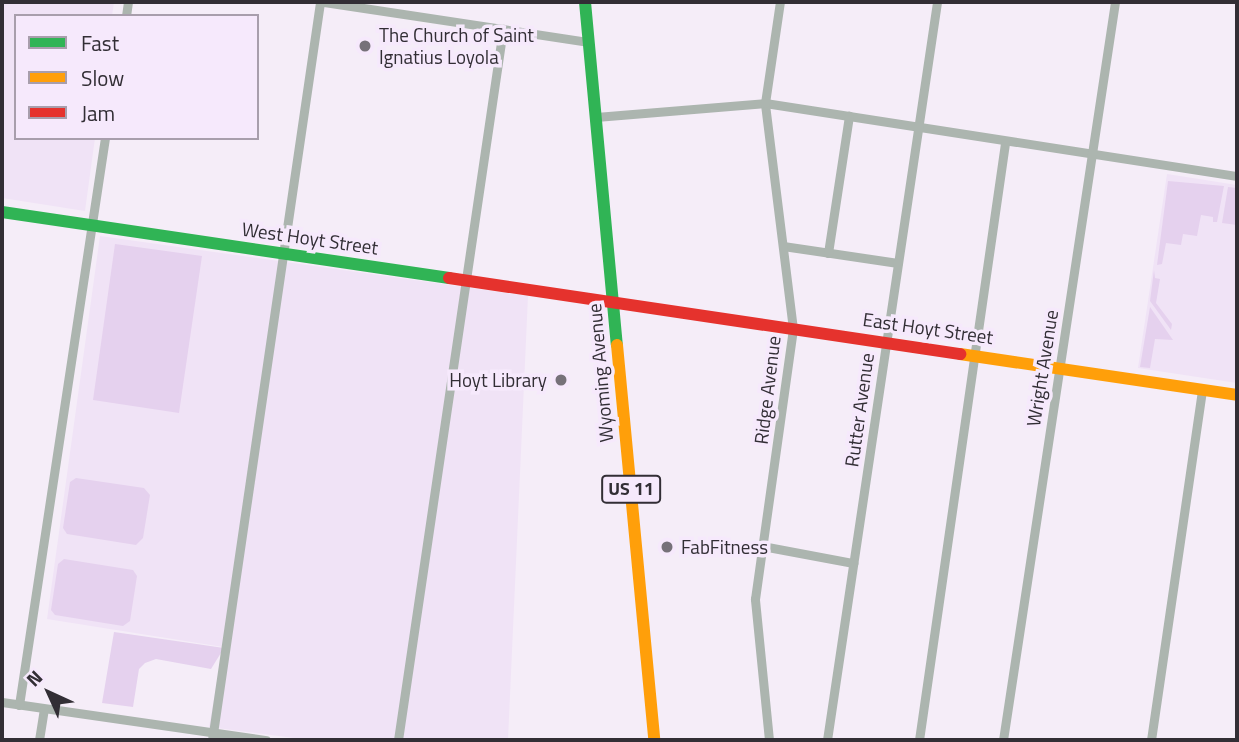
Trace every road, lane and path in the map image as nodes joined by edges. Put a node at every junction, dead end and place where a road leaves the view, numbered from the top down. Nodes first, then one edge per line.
1 (322, 2) edge
2 (585, 2) edge
3 (780, 2) edge
4 (937, 2) edge
5 (1115, 2) edge
6 (503, 29) junction
7 (589, 41) junction
8 (765, 103) junction
9 (849, 116) junction
10 (596, 117) junction
11 (918, 127) junction
12 (105, 140) edge
13 (1005, 142) junction
14 (1092, 154) junction
15 (1237, 176) edge
16 (2, 212) edge
17 (90, 225) junction
18 (783, 246) junction
19 (828, 253) junction
20 (282, 254) junction
21 (898, 263) junction
22 (464, 279) junction
23 (613, 302) junction
24 (793, 329) junction
25 (886, 342) junction
26 (973, 354) junction
27 (1060, 368) junction
28 (1202, 390) junction
29 (1237, 395) edge
30 (762, 546) junction
31 (853, 564) junction
32 (2, 702) edge
33 (19, 705) junction
34 (44, 709) junction
35 (213, 736) edge
36 (39, 740) edge
37 (266, 740) edge
38 (398, 740) edge
39 (654, 740) edge
40 (769, 740) edge
41 (827, 740) edge
42 (919, 740) edge
43 (1003, 740) edge
44 (1151, 740) edge

1 - 6 street
1 - 20 street
2 - 7 street, Wyoming Avenue / US 11
3 - 8 street, Ridge Avenue
4 - 11 street, Rutter Avenue
5 - 14 street, Wright Avenue
6 - 7 street
6 - 22 street
7 - 10 street, Wyoming Avenue / US 11
8 - 9 street
8 - 10 street
8 - 18 street, Ridge Avenue
9 - 11 street
9 - 19 street
10 - 23 street, Wyoming Avenue / US 11
11 - 13 street
11 - 21 street, Rutter Avenue
12 - 17 street
13 - 14 street
13 - 26 street
14 - 15 street
14 - 27 street, Wright Avenue
16 - 17 street, West Hoyt Street
17 - 20 street, West Hoyt Street
17 - 33 street
18 - 19 street
18 - 24 street, Ridge Avenue
19 - 21 street
20 - 22 street, West Hoyt Street
20 - 35 street
21 - 25 street, Rutter Avenue
22 - 23 street, West Hoyt Street
22 - 38 street
23 - 24 street, East Hoyt Street
23 - 39 street, Wyoming Avenue / US 11
24 - 25 street, East Hoyt Street
24 - 30 street, Ridge Avenue
25 - 26 street, East Hoyt Street
25 - 31 street, Rutter Avenue
26 - 27 street, East Hoyt Street
26 - 42 street
27 - 28 street, East Hoyt Street
27 - 43 street, Wright Avenue
28 - 29 street, East Hoyt Street
28 - 44 street
30 - 31 street
30 - 40 street, Ridge Avenue
31 - 41 street, Rutter Avenue
32 - 33 street
33 - 34 street
34 - 35 street
34 - 36 street
35 - 37 street

